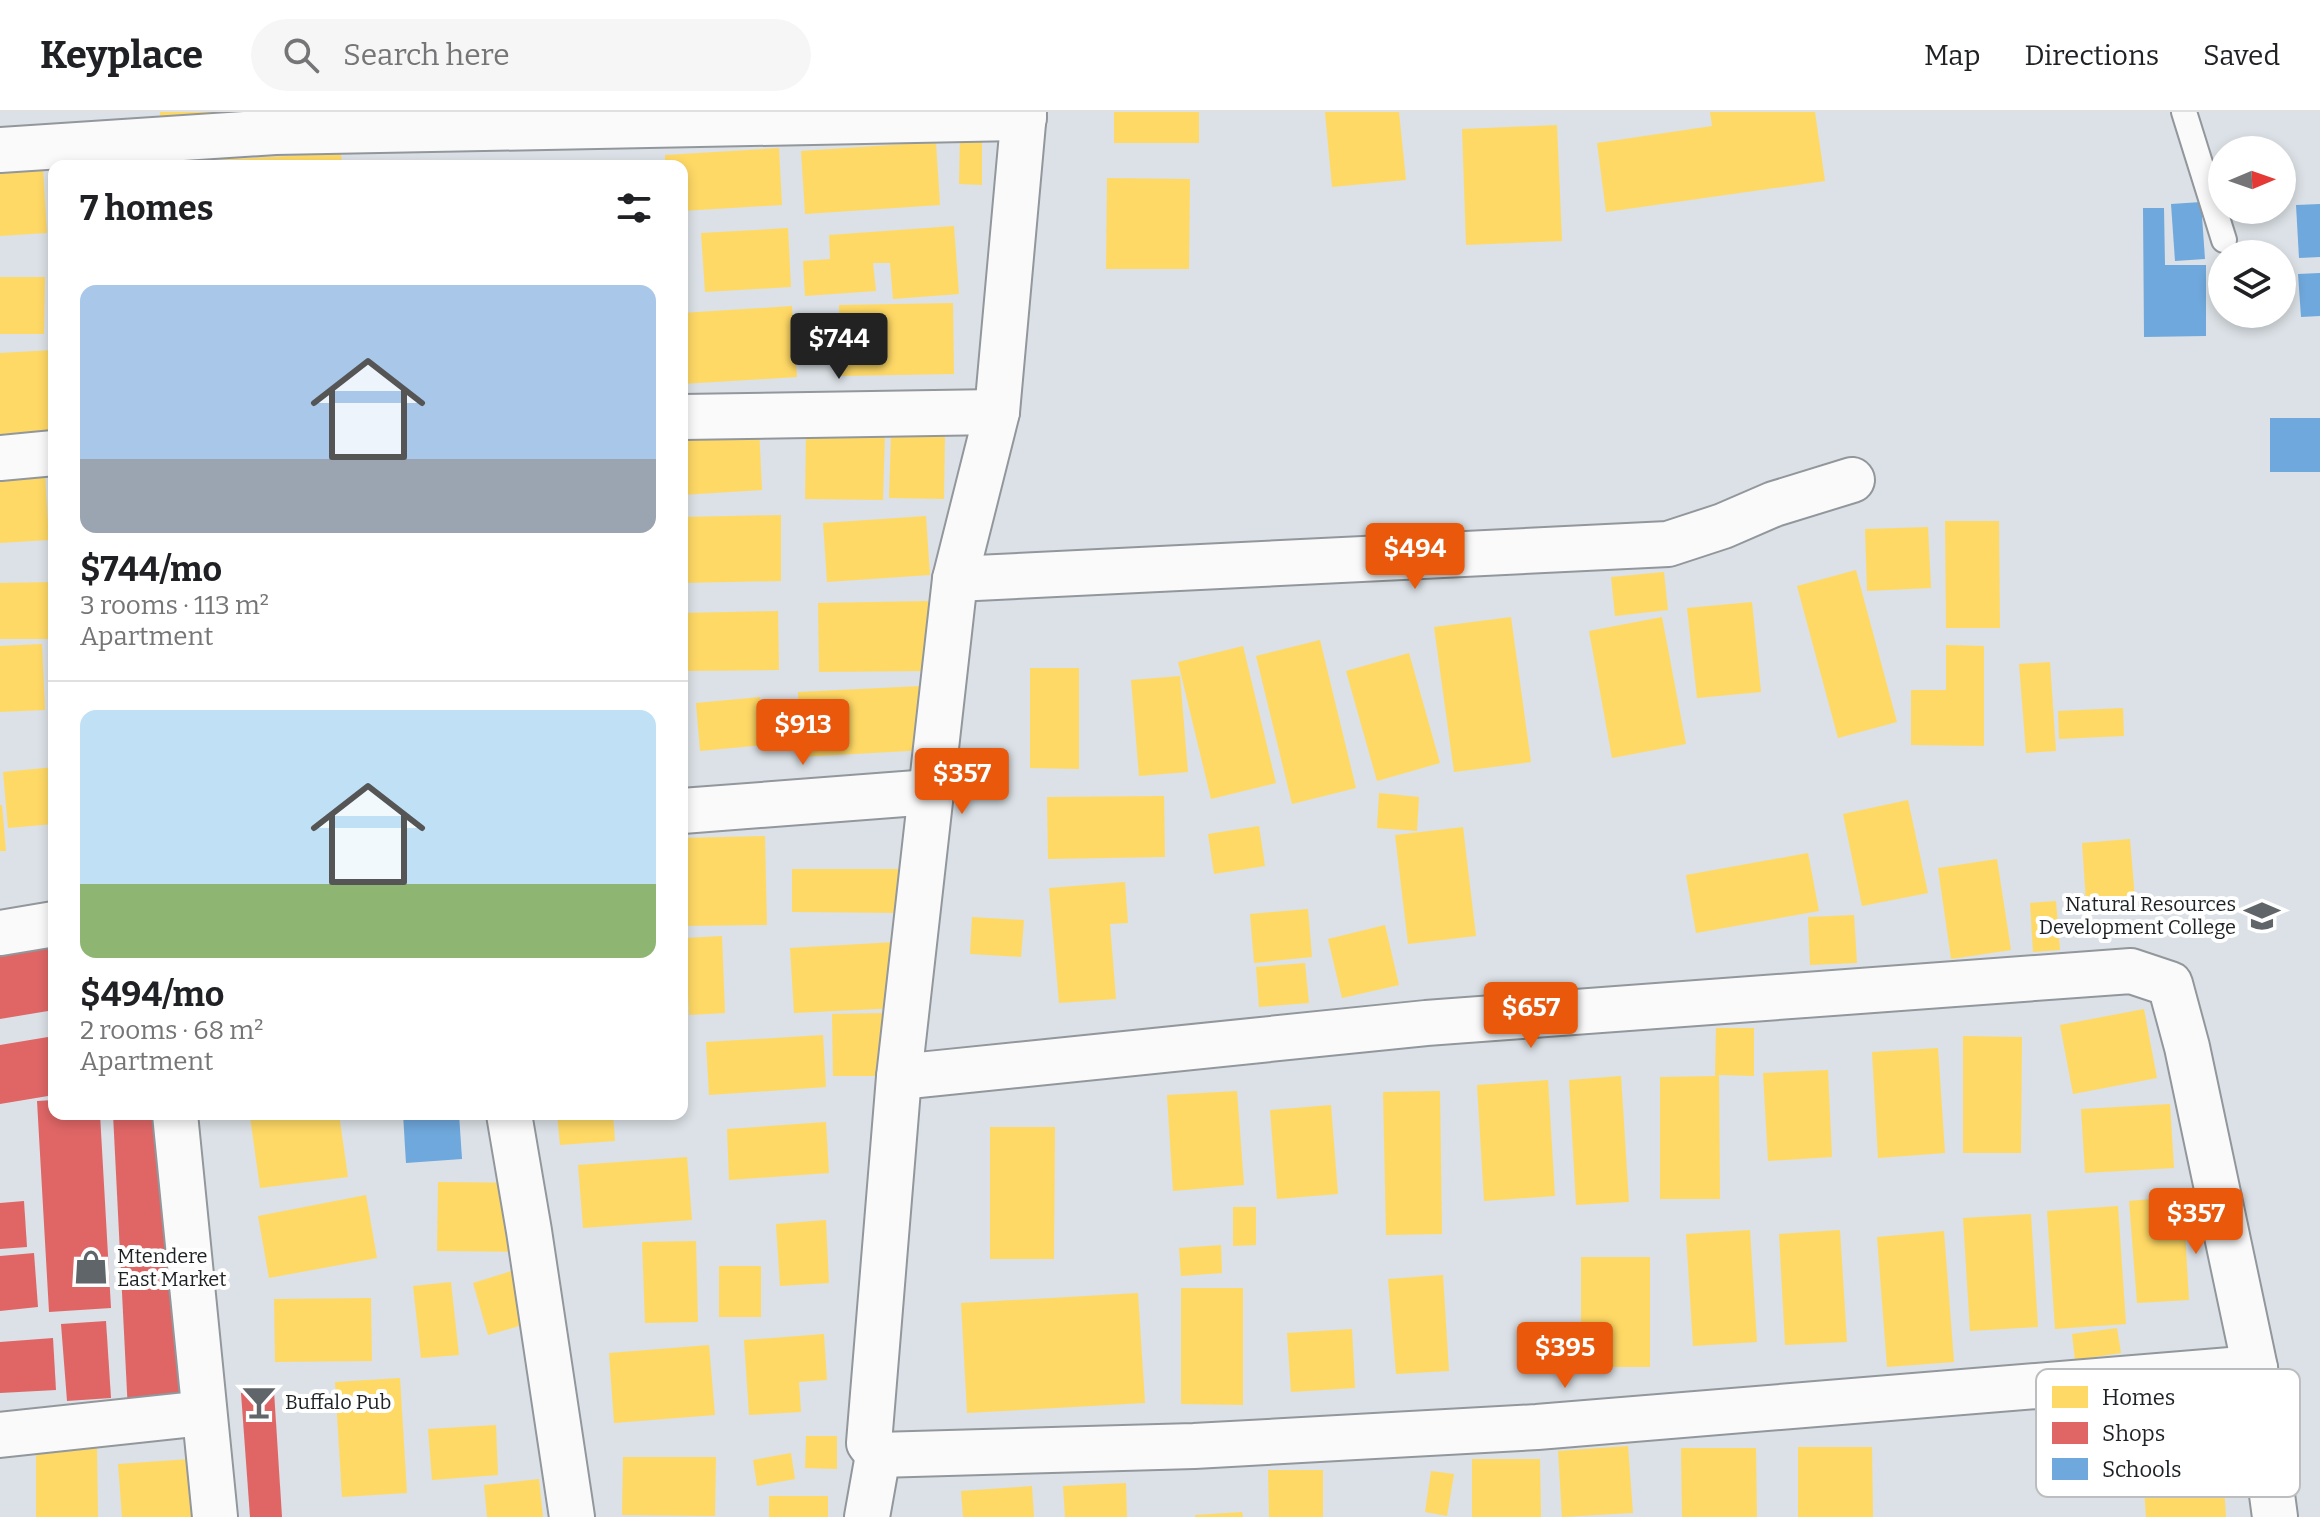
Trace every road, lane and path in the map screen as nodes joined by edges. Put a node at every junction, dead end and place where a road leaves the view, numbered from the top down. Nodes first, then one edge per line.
1 (2184, 112) edge
2 (1024, 115) edge
3 (274, 122) edge
4 (354, 149) edge
5 (0, 150) edge
6 (2224, 240) dead end
7 (997, 412) junction
8 (688, 417) edge
9 (48, 454) edge
10 (0, 458) edge
11 (1852, 480) dead end
12 (955, 579) junction
13 (930, 792) junction
14 (688, 811) edge
15 (48, 925) edge
16 (0, 933) edge
17 (899, 1077) junction
18 (176, 1120) edge
19 (510, 1120) edge
20 (2255, 1368) joint
21 (2243, 1369) edge
22 (2036, 1386) edge
23 (204, 1413) junction
24 (0, 1435) edge
25 (878, 1455) junction
26 (2272, 1497) edge
27 (215, 1517) edge
28 (572, 1517) edge
29 (867, 1517) edge
30 (2275, 1517) edge

1 - 6 lane
2 - 4 street
2 - 7 street
3 - 4 street
3 - 5 street
7 - 8 street
7 - 12 street
9 - 10 street
11 - 12 street
12 - 13 street
13 - 14 street
13 - 17 street
15 - 16 street
17 - 20 street
17 - 25 street
18 - 23 street
19 - 28 street
20 - 21 street
22 - 25 street
23 - 24 street
23 - 27 street
25 - 29 street
26 - 30 street

